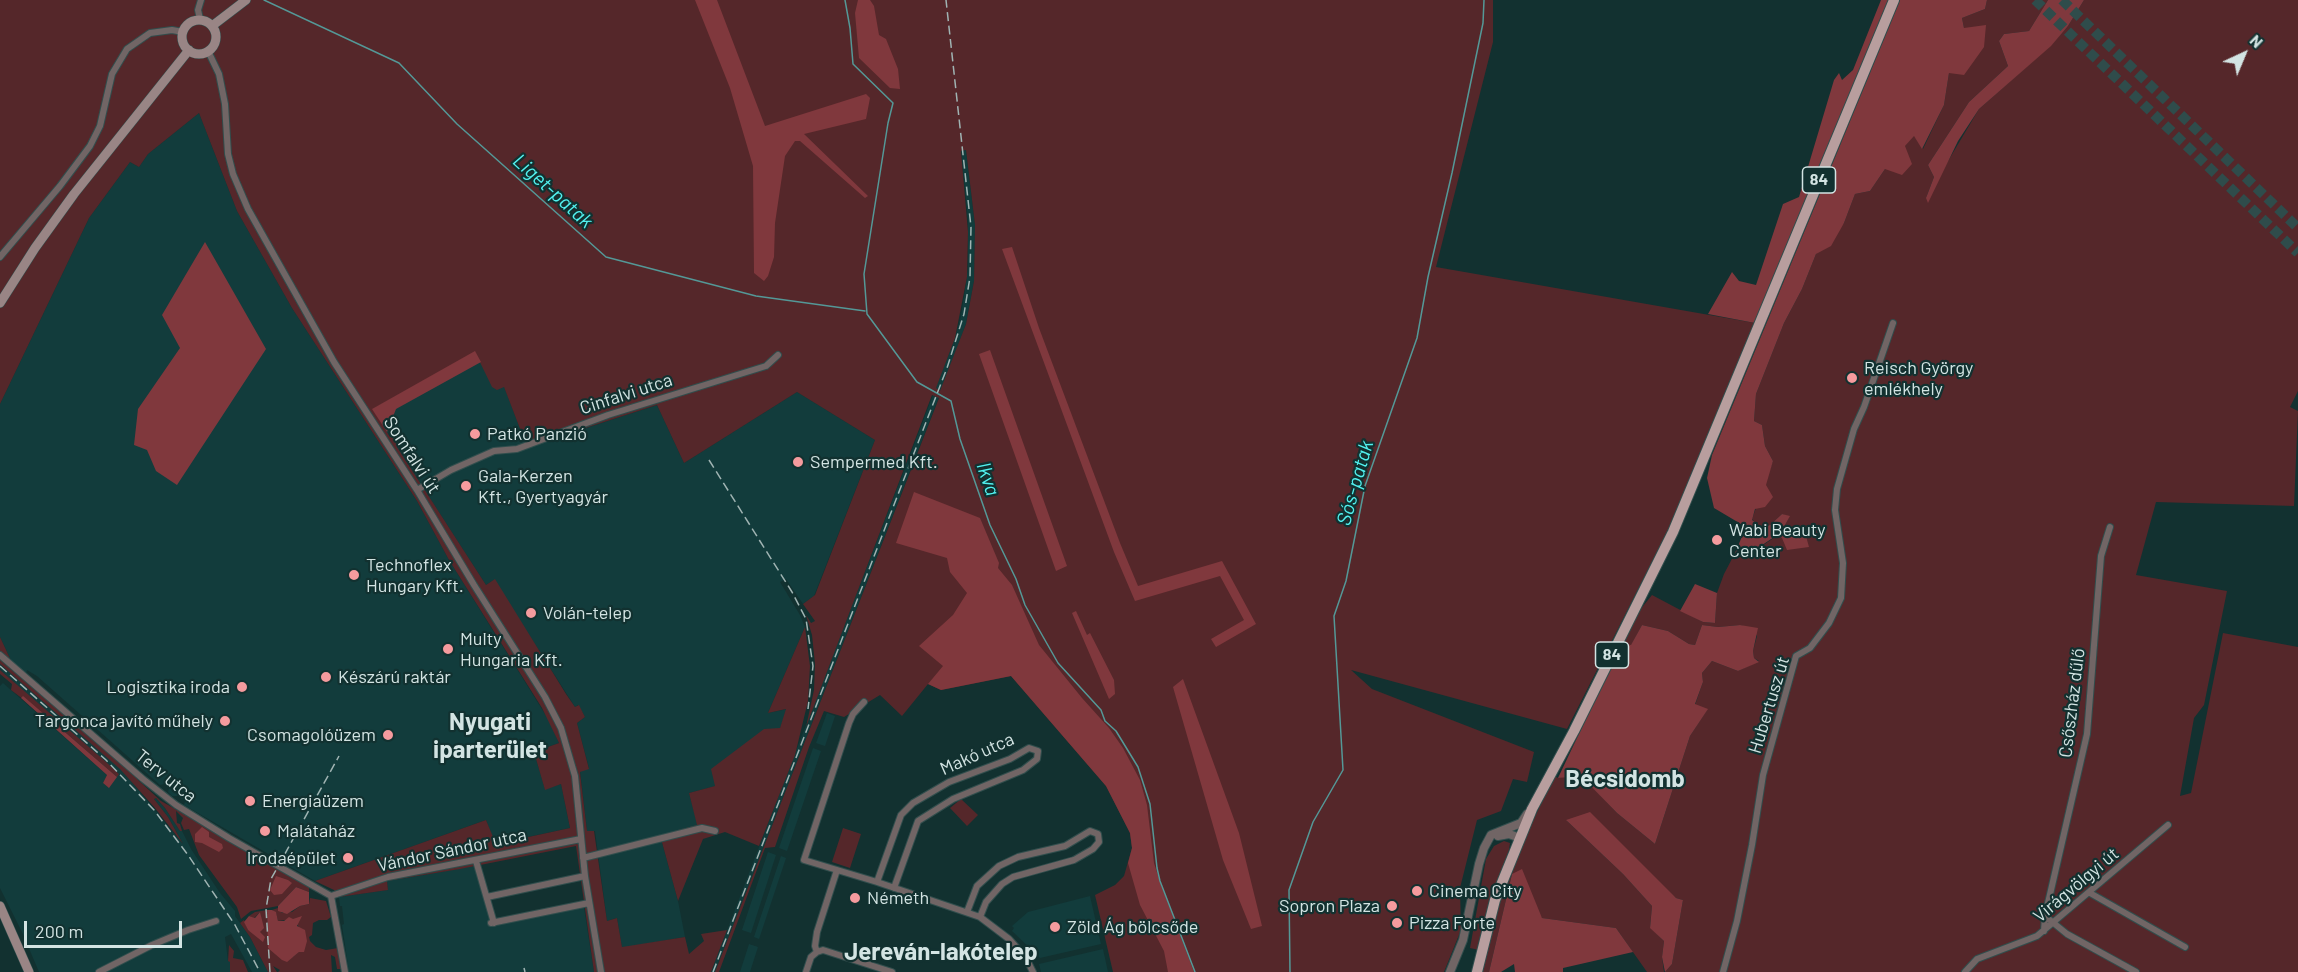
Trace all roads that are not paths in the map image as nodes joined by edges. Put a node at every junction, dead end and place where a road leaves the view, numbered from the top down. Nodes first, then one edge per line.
1 (201, 0) edge
2 (246, 0) edge
3 (1894, 0) edge
4 (200, 19) junction
5 (212, 26) junction
6 (183, 32) junction
7 (189, 50) junction
8 (208, 51) junction
9 (0, 257) edge
10 (0, 303) edge
11 (1893, 323) dead end
12 (778, 355) dead end
13 (417, 490) junction
14 (2110, 527) dead end
15 (0, 655) edge
16 (864, 702) dead end
17 (1532, 810) junction
18 (2168, 825) dead end
19 (715, 831) dead end
20 (1506, 831) junction
21 (1520, 838) junction
22 (581, 839) junction
23 (1512, 856) junction
24 (583, 858) junction
25 (476, 861) junction
26 (837, 870) junction
27 (585, 876) junction
28 (877, 882) junction
29 (894, 888) junction
30 (2091, 893) junction
31 (331, 896) junction
32 (487, 897) junction
33 (589, 903) junction
34 (0, 906) edge
35 (967, 912) junction
36 (2044, 916) junction
37 (980, 917) junction
38 (216, 921) dead end
39 (2055, 924) junction
40 (2044, 931) junction
41 (2185, 947) dead end
42 (817, 952) junction
43 (29, 972) edge
44 (99, 972) edge
45 (345, 972) edge
46 (601, 972) edge
47 (806, 972) edge
48 (892, 972) edge
49 (1033, 972) edge
50 (1450, 972) edge
51 (1477, 972) edge
52 (1723, 972) edge
53 (1965, 972) edge
54 (2136, 972) edge

1 - 4 street
2 - 5 main road
3 - 17 main road, 84
4 - 5 main road
4 - 6 main road
5 - 8 main road
6 - 7 main road
6 - 9 street
7 - 8 main road
7 - 10 main road
8 - 13 street, Somfalvi út
11 - 52 street, Hubertusz út
12 - 13 street, Cinfalvi utca
13 - 22 street, Somfalvi út
14 - 36 street, Csőszház dűlő
15 - 31 street, Terv utca
16 - 26 street
17 - 20 street
17 - 21 main road, 84
18 - 30 street, Virágvölgyi út
19 - 24 street
20 - 21 street
20 - 23 street
20 - 50 street
21 - 23 main road, 84
22 - 24 street, Somfalvi út
22 - 25 street, Vándor Sándor utca
23 - 51 main road, 84
24 - 27 street, Somfalvi út
25 - 31 street, Vándor Sándor utca
25 - 32 street
26 - 28 street
26 - 42 street
27 - 32 street
27 - 33 street, Somfalvi út
28 - 29 street
28 - 29 street, Makó utca
29 - 35 street
30 - 39 street, Virágvölgyi út
30 - 41 street
31 - 45 street
32 - 33 street
33 - 46 street, Somfalvi út
34 - 43 main road
35 - 37 street
35 - 37 street
36 - 39 street
36 - 40 street, Csőszház dűlő
37 - 49 street
38 - 44 street
39 - 40 street, Virágvölgyi út
39 - 54 street
40 - 53 street, Virágvölgyi út
42 - 47 street
42 - 48 street

